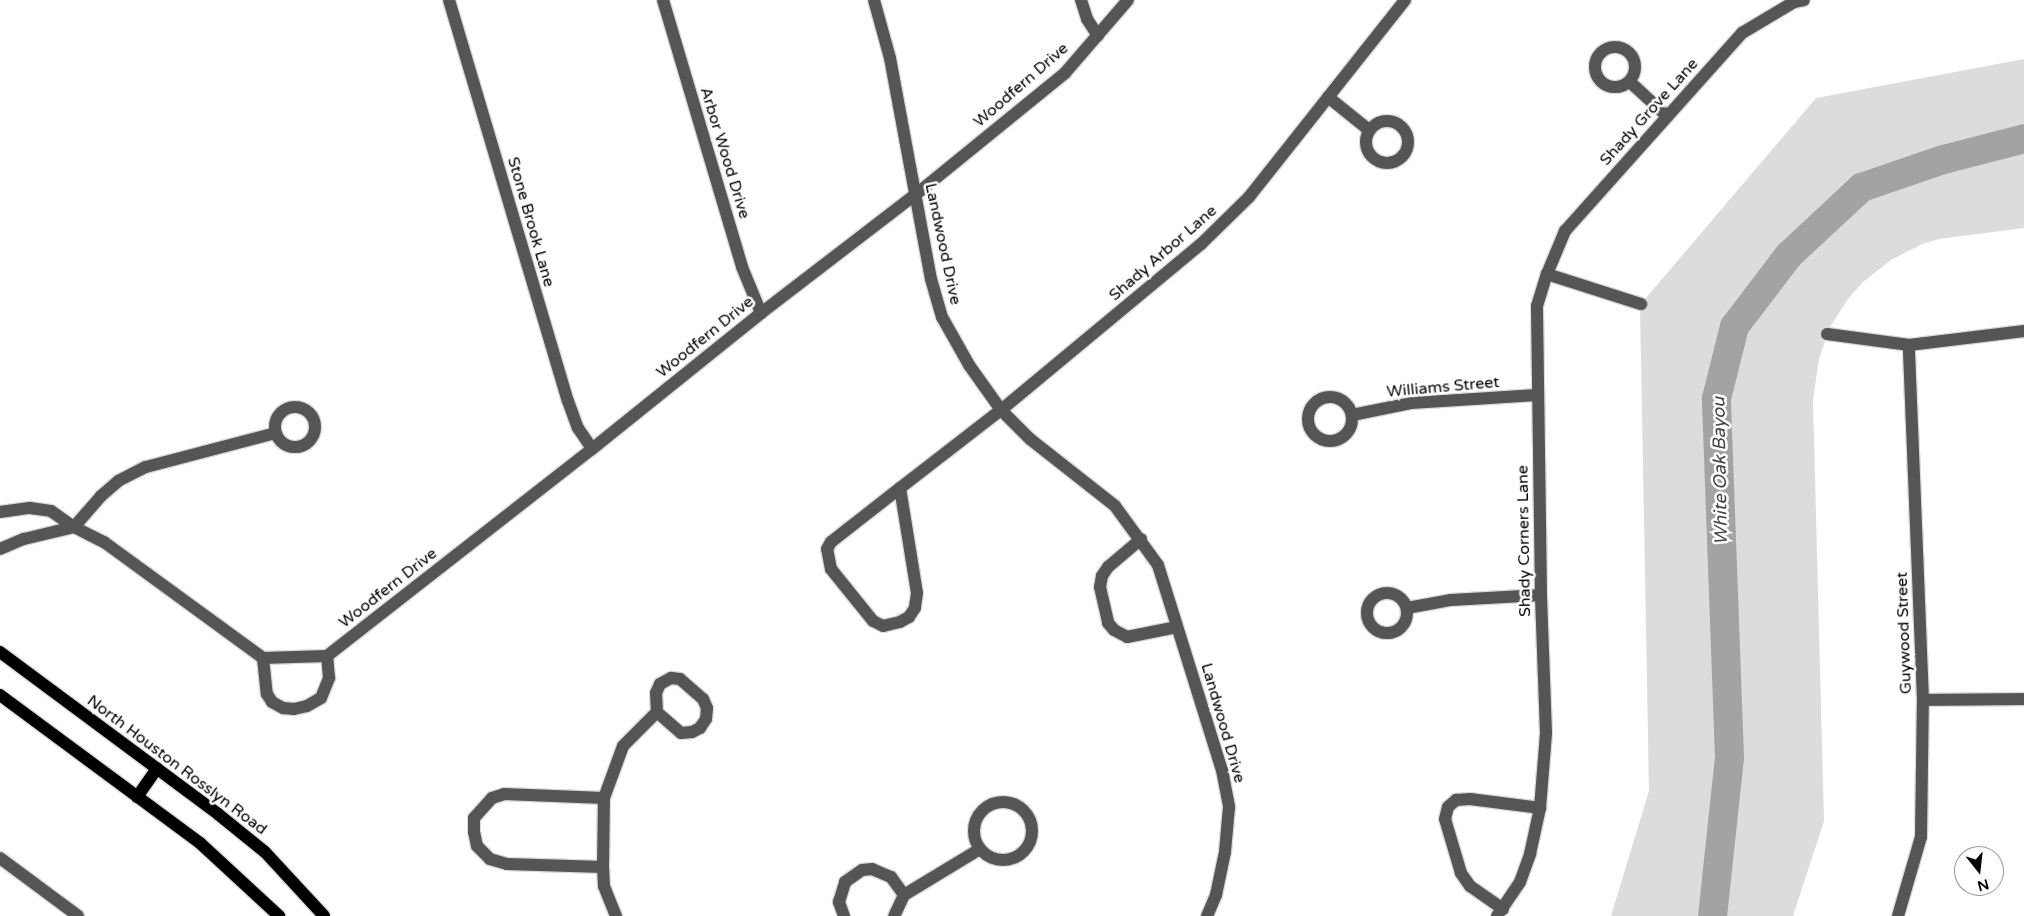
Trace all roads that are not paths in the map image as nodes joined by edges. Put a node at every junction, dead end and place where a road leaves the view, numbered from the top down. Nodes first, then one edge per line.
1 (449, 0) edge
2 (663, 0) edge
3 (874, 0) edge
4 (1081, 0) edge
5 (1128, 0) edge
6 (1405, 0) edge
7 (1804, 0) edge
8 (1098, 36) junction
9 (1630, 82) dead end
10 (1328, 97) junction
11 (1667, 116) junction
12 (1370, 130) dead end
13 (915, 194) junction
14 (1547, 274) junction
15 (1641, 304) dead end
16 (761, 313) junction
17 (2024, 331) edge
18 (1827, 334) dead end
19 (1909, 345) junction
20 (1537, 395) junction
21 (1001, 410) junction
22 (1352, 415) dead end
23 (276, 433) dead end
24 (592, 449) junction
25 (900, 488) junction
26 (0, 512) edge
27 (74, 527) junction
28 (1141, 539) junction
29 (0, 549) edge
30 (1541, 595) junction
31 (1407, 608) dead end
32 (1177, 627) junction
33 (0, 652) edge
34 (327, 656) junction
35 (263, 658) junction
36 (0, 695) edge
37 (2024, 699) edge
38 (1923, 700) junction
39 (657, 712) junction
40 (157, 768) junction
41 (137, 797) junction
42 (604, 798) junction
43 (1540, 808) junction
44 (980, 850) junction
45 (0, 858) edge
46 (603, 867) junction
47 (904, 895) junction
48 (1500, 912) edge
49 (78, 916) edge
50 (279, 916) edge
51 (324, 916) edge
52 (616, 916) edge
53 (844, 916) edge
54 (894, 916) edge
55 (1207, 916) edge
56 (1898, 916) edge

1 - 24 street, Stone Brook Lane
2 - 16 street, Arbor Wood Drive
3 - 13 street, Landwood Drive
4 - 8 street
5 - 8 street, Woodfern Drive
6 - 10 street, Shady Arbor Lane
7 - 11 street, Shady Grove Lane
8 - 13 street, Woodfern Drive
9 - 11 street
10 - 12 street
10 - 21 street, Shady Arbor Lane
11 - 14 street, Shady Grove Lane
13 - 16 street, Woodfern Drive
13 - 21 street, Landwood Drive
14 - 15 street
14 - 20 street, Shady Corners Lane
16 - 24 street, Woodfern Drive
17 - 19 street
18 - 19 street
19 - 38 street, Guywood Street
20 - 22 street, Williams Street
20 - 30 street, Shady Corners Lane
21 - 25 street, Shady Arbor Lane
21 - 28 street, Landwood Drive
23 - 27 street
24 - 34 street, Woodfern Drive
25 - 25 street, Shady Arbor Lane
26 - 27 street
27 - 29 street
27 - 35 street
28 - 32 street, Landwood Drive
28 - 32 street
30 - 31 street
30 - 43 street, Shady Corners Lane
32 - 55 street, Landwood Drive
33 - 40 main road, North Houston Rosslyn Road
34 - 35 street
34 - 35 street
36 - 41 main road
37 - 38 street
38 - 56 street, Guywood Street
39 - 39 street
39 - 42 street
40 - 41 main road
40 - 51 main road, North Houston Rosslyn Road
41 - 50 main road
42 - 46 street
42 - 46 street
43 - 48 street, Shady Corners Lane
43 - 48 street, Shady Corners Lane
44 - 44 street
44 - 47 street
45 - 49 street
46 - 52 street
47 - 53 street
47 - 54 street

